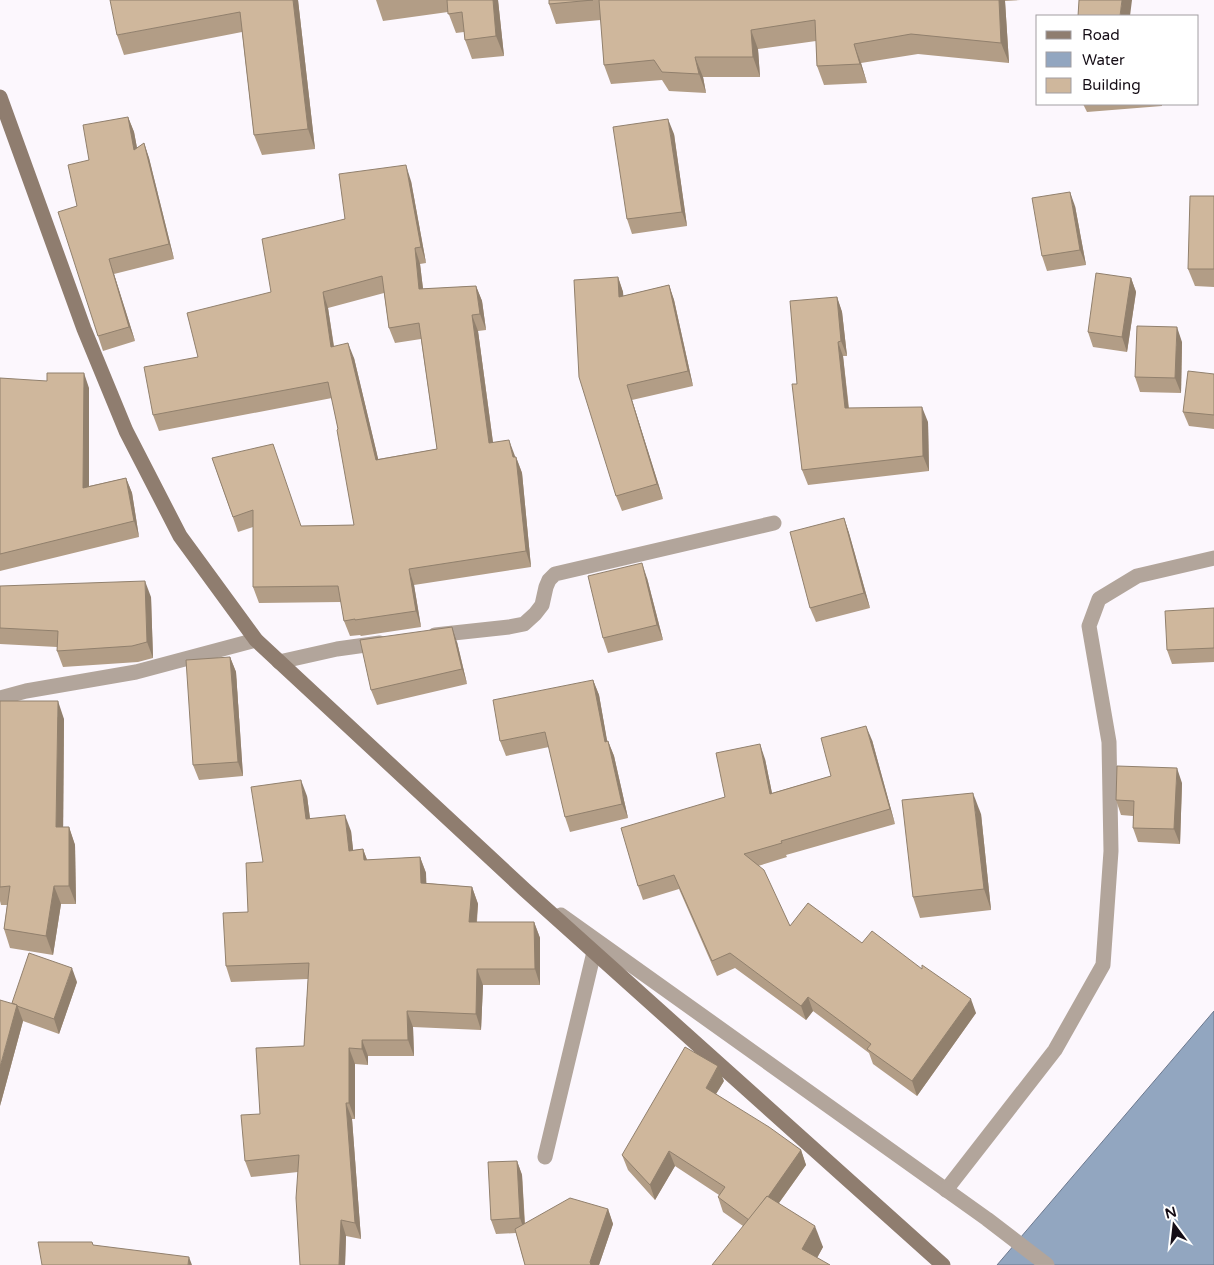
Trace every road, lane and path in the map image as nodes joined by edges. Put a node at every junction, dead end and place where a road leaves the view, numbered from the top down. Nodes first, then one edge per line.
1 (0, 97) edge
2 (774, 523) dead end
3 (1214, 558) edge
4 (421, 637) edge
5 (256, 640) junction
6 (393, 641) edge
7 (279, 662) junction
8 (0, 698) edge
9 (525, 890) junction
10 (594, 952) junction
11 (545, 1156) dead end
12 (946, 1190) junction
13 (944, 1265) edge
14 (1047, 1265) edge

1 - 5 main road
2 - 4 street
3 - 12 street
5 - 7 main road
5 - 8 street
6 - 7 street
7 - 9 main road
9 - 10 main road
9 - 12 street
10 - 11 street
10 - 13 main road
12 - 14 street

